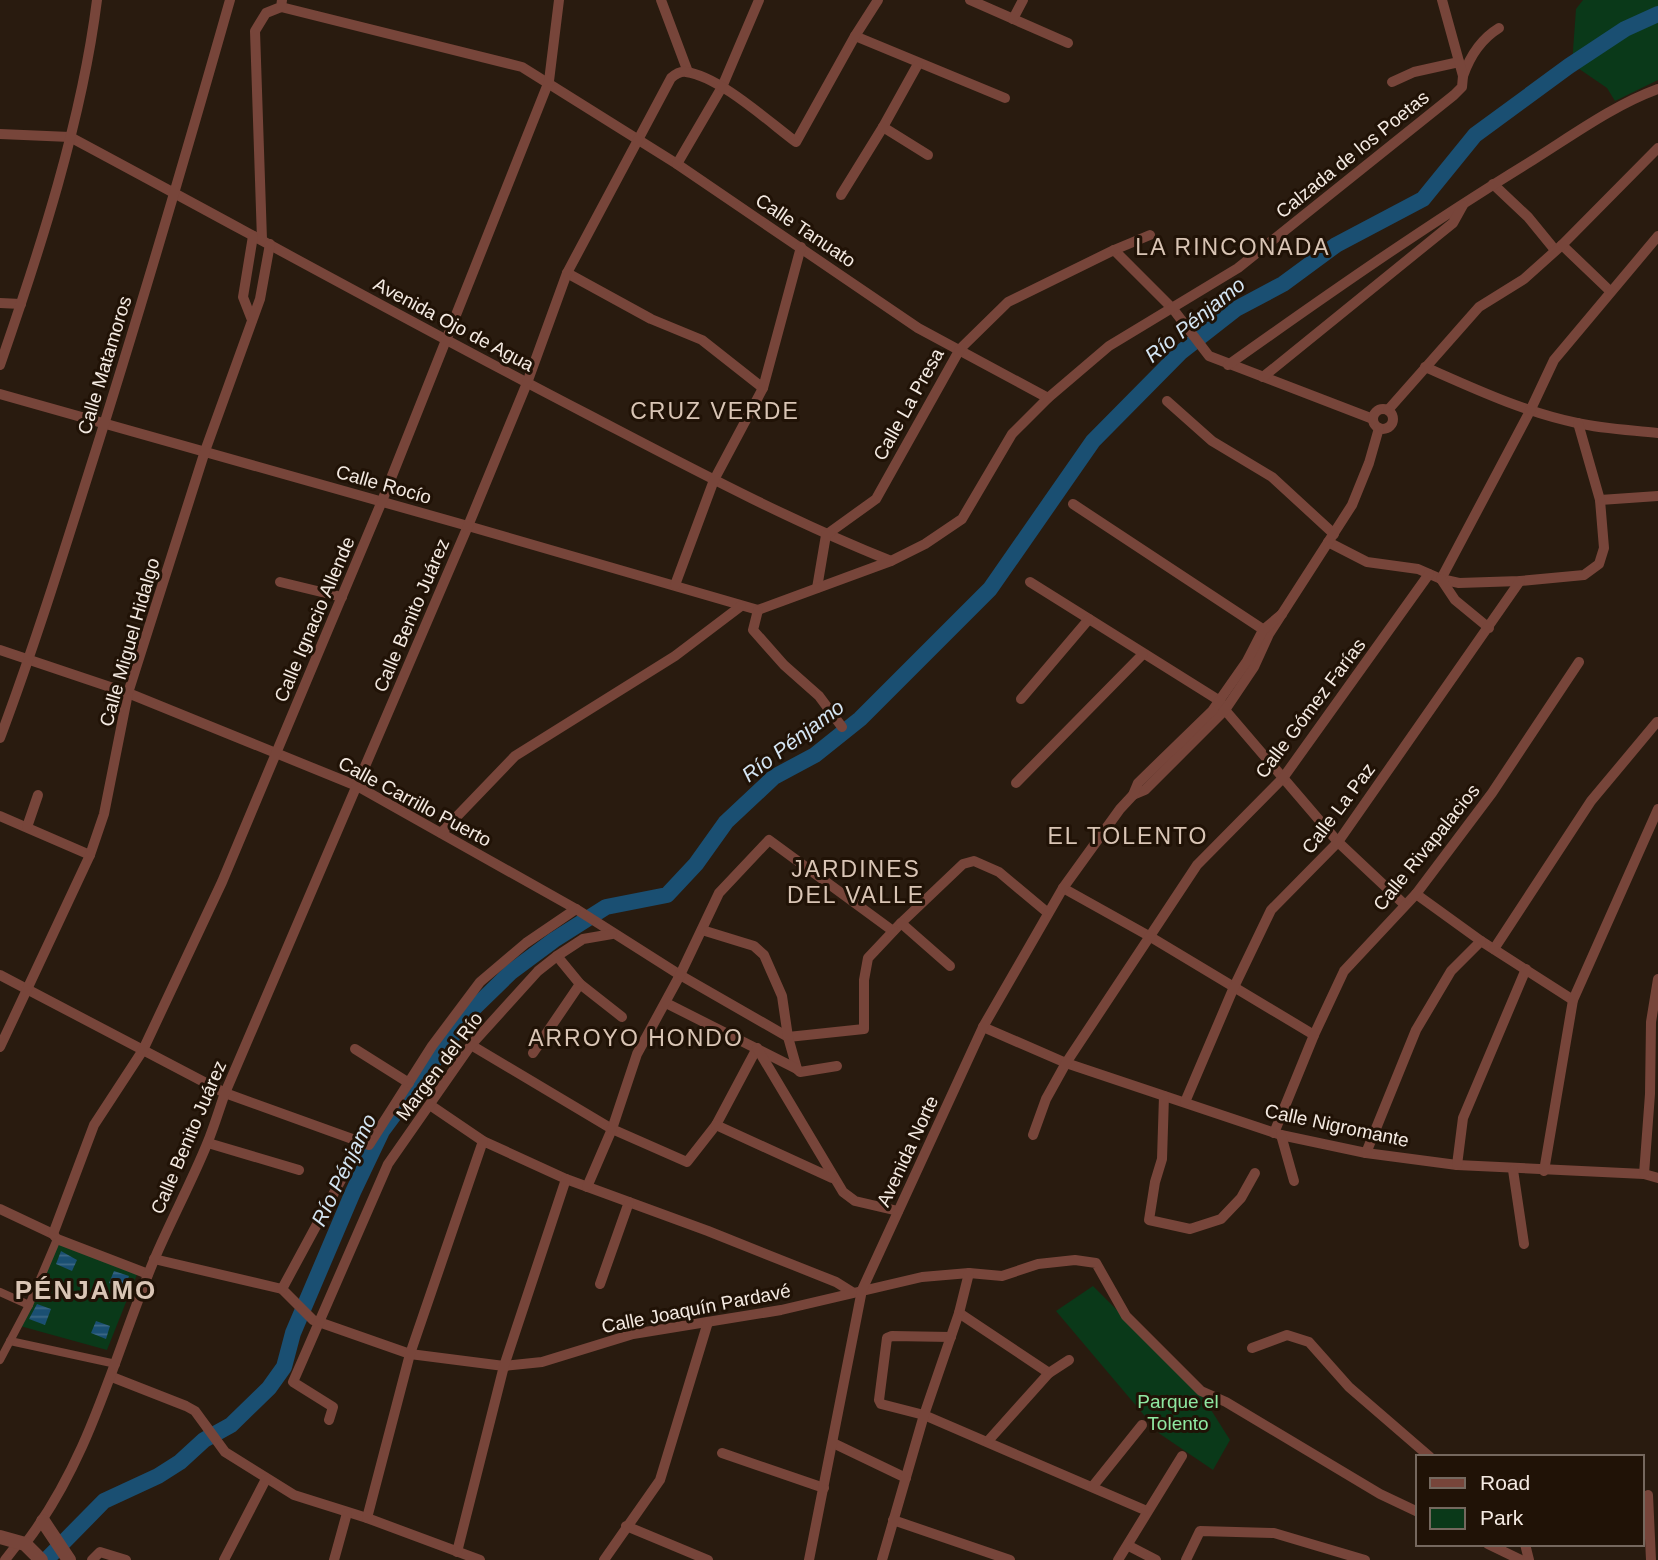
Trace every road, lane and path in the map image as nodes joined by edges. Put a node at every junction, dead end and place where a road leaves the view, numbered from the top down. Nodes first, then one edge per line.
1 (97, 0) edge
2 (230, 0) edge
3 (559, 0) edge
4 (661, 0) edge
5 (759, 0) edge
6 (878, 0) edge
7 (970, 0) edge
8 (1023, 0) edge
9 (1442, 0) edge
10 (282, 3) edge
11 (1013, 19) junction
12 (1499, 28) dead end
13 (855, 36) junction
14 (1068, 43) dead end
15 (1459, 62) junction
16 (918, 64) junction
17 (688, 72) junction
18 (1464, 76) junction
19 (549, 81) junction
20 (1392, 82) dead end
21 (722, 87) junction
22 (1658, 89) edge
23 (1005, 98) dead end
24 (883, 127) junction
25 (0, 134) edge
26 (70, 137) junction
27 (637, 140) junction
28 (1658, 148) edge
29 (928, 155) dead end
30 (677, 164) junction
31 (1493, 184) junction
32 (175, 193) junction
33 (841, 195) dead end
34 (1464, 203) junction
35 (1150, 235) dead end
36 (1658, 236) edge
37 (262, 240) junction
38 (801, 247) junction
39 (1558, 248) junction
40 (1114, 250) junction
41 (567, 273) junction
42 (1610, 291) junction
43 (0, 303) edge
44 (21, 304) junction
45 (1172, 309) junction
46 (252, 320) junction
47 (447, 340) junction
48 (960, 349) junction
49 (0, 365) edge
50 (1228, 365) junction
51 (1425, 367) junction
52 (1263, 377) junction
53 (527, 383) junction
54 (763, 388) junction
55 (0, 394) edge
56 (1048, 398) junction
57 (1167, 401) dead end
58 (1388, 410) junction
59 (1530, 411) junction
60 (105, 423) junction
61 (1376, 424) junction
62 (1578, 424) junction
63 (1658, 433) edge
64 (205, 451) junction
65 (714, 480) junction
66 (1658, 496) edge
67 (1600, 500) junction
68 (382, 501) junction
69 (1073, 504) dead end
70 (468, 526) junction
71 (826, 535) junction
72 (1331, 538) junction
73 (896, 558) junction
74 (1429, 574) junction
75 (1441, 579) junction
76 (1521, 581) junction
77 (280, 582) dead end
78 (1030, 582) dead end
79 (675, 585) junction
80 (817, 588) junction
81 (342, 597) junction
82 (741, 606) junction
83 (758, 610) junction
84 (1089, 619) junction
85 (1489, 628) junction
86 (1266, 632) junction
87 (0, 650) edge
88 (1143, 654) junction
89 (30, 660) junction
90 (1579, 662) dead end
91 (128, 693) junction
92 (1021, 699) dead end
93 (1222, 705) junction
94 (1657, 723) edge
95 (842, 727) dead end
96 (0, 737) edge
97 (277, 754) junction
98 (1283, 778) junction
99 (1016, 783) dead end
100 (357, 786) junction
101 (38, 795) dead end
102 (1658, 809) edge
103 (0, 816) edge
104 (27, 827) junction
105 (441, 833) junction
106 (1338, 842) junction
107 (90, 855) junction
108 (1063, 888) junction
109 (1416, 894) junction
110 (1405, 905) junction
111 (576, 909) junction
112 (1048, 913) junction
113 (897, 927) junction
114 (702, 930) junction
115 (608, 931) junction
116 (1149, 936) junction
117 (1481, 941) junction
118 (1494, 949) junction
119 (557, 956) junction
120 (950, 966) dead end
121 (1526, 969) junction
122 (0, 975) edge
123 (680, 975) junction
124 (1658, 979) edge
125 (580, 984) junction
126 (1234, 987) junction
127 (27, 989) junction
128 (1573, 1000) junction
129 (666, 1003) junction
130 (622, 1017) dead end
131 (1654, 1022) edge
132 (983, 1027) junction
133 (1314, 1035) junction
134 (788, 1037) junction
135 (471, 1045) junction
136 (0, 1046) edge
137 (757, 1048) junction
138 (355, 1049) dead end
139 (143, 1050) junction
140 (533, 1053) dead end
141 (1066, 1063) junction
142 (837, 1066) dead end
143 (799, 1071) junction
144 (409, 1083) junction
145 (225, 1093) junction
146 (1654, 1094) edge
147 (1164, 1096) junction
148 (1185, 1102) junction
149 (430, 1105) junction
150 (716, 1125) junction
151 (612, 1129) junction
152 (1277, 1134) junction
153 (1033, 1135) dead end
154 (483, 1141) junction
155 (208, 1143) junction
156 (365, 1144) junction
157 (1366, 1153) junction
158 (1457, 1166) junction
159 (299, 1170) dead end
160 (1513, 1170) junction
161 (1544, 1171) junction
162 (1255, 1172) dead end
163 (1644, 1174) junction
164 (832, 1178) junction
165 (1658, 1178) edge
166 (566, 1179) junction
167 (1294, 1181) dead end
168 (587, 1187) junction
169 (629, 1202) junction
170 (0, 1209) edge
171 (898, 1211) junction
172 (55, 1236) junction
173 (1524, 1244) dead end
174 (154, 1259) junction
175 (969, 1273) junction
176 (148, 1274) junction
177 (600, 1284) dead end
178 (282, 1289) junction
179 (857, 1291) junction
180 (0, 1292) edge
181 (29, 1305) junction
182 (960, 1313) junction
183 (316, 1320) junction
184 (708, 1322) junction
185 (951, 1336) junction
186 (6, 1344) edge
187 (1252, 1348) dead end
188 (410, 1354) junction
189 (0, 1360) edge
190 (1069, 1360) dead end
191 (116, 1364) junction
192 (503, 1366) junction
193 (1049, 1373) junction
194 (112, 1377) junction
195 (924, 1415) junction
196 (330, 1420) dead end
197 (1142, 1425) dead end
198 (988, 1441) junction
199 (833, 1443) junction
200 (722, 1452) dead end
201 (1428, 1455) edge
202 (1182, 1456) dead end
203 (906, 1478) junction
204 (266, 1479) junction
205 (1093, 1486) junction
206 (824, 1488) junction
207 (1649, 1495) edge
208 (1147, 1511) junction
209 (1416, 1511) edge
210 (347, 1513) junction
211 (367, 1518) junction
212 (893, 1520) junction
213 (43, 1521) junction
214 (626, 1526) junction
215 (0, 1536) edge
216 (22, 1543) junction
217 (1129, 1546) junction
218 (1492, 1546) edge
219 (457, 1552) junction
220 (39, 1558) edge
221 (5, 1560) edge
222 (69, 1560) edge
223 (92, 1560) edge
224 (126, 1560) edge
225 (224, 1560) edge
226 (334, 1560) edge
227 (480, 1560) edge
228 (604, 1560) edge
229 (708, 1560) edge
230 (809, 1560) edge
231 (882, 1560) edge
232 (1010, 1560) edge
233 (1118, 1560) edge
234 (1156, 1560) edge
235 (1186, 1560) edge
236 (1365, 1560) edge
237 (1521, 1560) edge
238 (1651, 1560) edge

1 - 26 street
2 - 32 street, Calle Matamoros
3 - 19 street, Calle Ignacio Allende
4 - 17 street
5 - 21 street
6 - 13 street
7 - 11 street
8 - 11 street
9 - 15 street
10 - 19 street, Calle Tanuato
10 - 37 street, Calle Miguel Hidalgo
11 - 14 street
12 - 18 street, Calzada de los Poetas
13 - 16 street
13 - 21 street
15 - 18 street
15 - 20 street
16 - 23 street
16 - 24 street
17 - 21 street
17 - 27 street, Calle Benito Juárez
18 - 45 street, Calzada de los Poetas
19 - 27 street, Calle Tanuato
19 - 47 street, Calle Ignacio Allende
21 - 30 street
22 - 31 street
24 - 29 street
24 - 33 street
25 - 26 street, Avenida Ojo de Agua
26 - 32 street, Avenida Ojo de Agua
26 - 44 street
27 - 30 street, Calle Tanuato
27 - 41 street, Calle Benito Juárez
28 - 39 street
30 - 38 street, Calle Tanuato
31 - 34 street
31 - 39 street
32 - 37 street, Avenida Ojo de Agua
32 - 60 street, Calle Matamoros
34 - 50 street
34 - 52 street
35 - 40 street, Calle La Presa
36 - 42 street
37 - 46 street, Calle Miguel Hidalgo
37 - 46 street, Calle Miguel Hidalgo
37 - 47 street, Avenida Ojo de Agua
38 - 48 street, Calle Tanuato
38 - 54 street
39 - 42 street
39 - 51 street
40 - 45 street
40 - 48 street, Calle La Presa
41 - 53 street, Calle Benito Juárez
41 - 54 street
42 - 59 street
43 - 44 street
44 - 49 street
45 - 50 street
45 - 56 street, Calzada de los Poetas
46 - 64 street, Calle Miguel Hidalgo
47 - 53 street, Avenida Ojo de Agua
47 - 68 street, Calle Ignacio Allende
48 - 56 street, Calle Tanuato
48 - 71 street, Calle La Presa
50 - 52 street
51 - 58 street
51 - 59 street
52 - 61 street
53 - 65 street, Avenida Ojo de Agua
53 - 70 street, Calle Benito Juárez
54 - 65 street
55 - 60 street, Calle Rocío
56 - 73 street, Calzada de los Poetas
57 - 72 street
58 - 61 street
58 - 61 street
59 - 62 street
59 - 75 street
60 - 64 street, Calle Rocío
60 - 89 street, Calle Matamoros
61 - 72 street, Avenida Norte
62 - 63 street
62 - 67 street
64 - 68 street, Calle Rocío
64 - 91 street, Calle Miguel Hidalgo
65 - 71 street, Avenida Ojo de Agua
65 - 79 street
66 - 67 street
67 - 76 street
68 - 70 street, Calle Rocío
68 - 81 street, Calle Ignacio Allende
69 - 86 street
70 - 79 street, Calle Rocío
70 - 100 street, Calle Benito Juárez
71 - 73 street, Avenida Ojo de Agua
71 - 80 street
72 - 74 street
72 - 86 street, Avenida Norte
73 - 80 street, Calzada de los Poetas
74 - 75 street
74 - 98 street, Calle Gómez Farías
75 - 76 street
75 - 85 street
76 - 85 street, Calle La Paz
77 - 81 street
78 - 84 street
79 - 82 street, Calle Rocío
80 - 83 street, Calzada de los Poetas
81 - 97 street, Calle Ignacio Allende
82 - 83 street, Calle Rocío
82 - 105 street
83 - 95 street
84 - 88 street
84 - 92 street
85 - 106 street, Calle La Paz
86 - 93 street, Avenida Norte
87 - 89 street, Calle Carrillo Puerto
88 - 93 street
88 - 99 street
89 - 91 street, Calle Carrillo Puerto
89 - 96 street, Calle Matamoros
90 - 109 street, Calle Rivapalacios
91 - 97 street, Calle Carrillo Puerto
91 - 107 street, Calle Miguel Hidalgo
93 - 98 street
93 - 108 street, Avenida Norte
94 - 118 street
97 - 100 street, Calle Carrillo Puerto
97 - 139 street, Calle Ignacio Allende
98 - 106 street
98 - 116 street, Calle Gómez Farías
100 - 105 street, Calle Carrillo Puerto
100 - 145 street, Calle Benito Juárez
101 - 104 street
102 - 128 street
103 - 104 street
104 - 107 street
105 - 111 street, Calle Carrillo Puerto
106 - 110 street
106 - 126 street, Calle La Paz
107 - 127 street, Calle Miguel Hidalgo
108 - 112 street, Avenida Norte
108 - 116 street
109 - 110 street, Calle Rivapalacios
109 - 117 street
110 - 133 street, Calle Rivapalacios
111 - 115 street, Calle Carrillo Puerto
111 - 144 street
112 - 113 street
112 - 132 street, Avenida Norte
113 - 114 street
113 - 120 street
113 - 134 street
114 - 123 street
114 - 134 street
115 - 119 street, Margen del Río
115 - 123 street, Calle Carrillo Puerto
116 - 126 street
116 - 141 street, Calle Gómez Farías
117 - 118 street
117 - 157 street
118 - 121 street
119 - 125 street
119 - 135 street, Margen del Río
121 - 128 street
121 - 158 street
122 - 127 street
123 - 129 street
123 - 134 street, Calle Carrillo Puerto
124 - 131 street
125 - 130 street
125 - 140 street
126 - 133 street
126 - 148 street, Calle La Paz
127 - 136 street, Calle Miguel Hidalgo
127 - 139 street
128 - 161 street
129 - 137 street
129 - 151 street
131 - 146 street
132 - 141 street, Calle Nigromante
132 - 171 street, Avenida Norte
133 - 152 street, Calle Rivapalacios
134 - 143 street
135 - 149 street, Margen del Río
135 - 151 street
137 - 143 street
137 - 150 street
137 - 164 street
138 - 144 street
139 - 145 street
139 - 172 street, Calle Ignacio Allende
141 - 147 street, Calle Nigromante
141 - 153 street, Calle Gómez Farías
142 - 143 street
144 - 156 street
145 - 155 street, Calle Benito Juárez
145 - 156 street
146 - 163 street
147 - 148 street, Calle Nigromante
147 - 162 street
148 - 152 street, Calle Nigromante
149 - 154 street
149 - 183 street, Margen del Río
150 - 151 street
150 - 164 street
151 - 168 street
152 - 157 street, Calle Nigromante
152 - 167 street
154 - 166 street
154 - 188 street
155 - 159 street
155 - 174 street, Calle Benito Juárez
156 - 178 street
157 - 158 street, Calle Nigromante
158 - 160 street, Calle Nigromante
160 - 161 street, Calle Nigromante
160 - 173 street
161 - 163 street, Calle Nigromante
163 - 165 street, Calle Nigromante
164 - 171 street
166 - 168 street
166 - 192 street
168 - 169 street
169 - 177 street
169 - 179 street
170 - 172 street
171 - 179 street, Avenida Norte
172 - 176 street
172 - 181 street
174 - 176 street, Calle Benito Juárez
174 - 178 street
175 - 179 street, Calle Joaquín Pardavé
175 - 182 street
175 - 209 street, Calle Joaquín Pardavé
176 - 191 street, Calle Benito Juárez
178 - 183 street, Calle Joaquín Pardavé
179 - 184 street, Calle Joaquín Pardavé
179 - 199 street, Avenida Norte
180 - 181 street
181 - 186 street
182 - 185 street
182 - 193 street
183 - 188 street, Calle Joaquín Pardavé
183 - 196 street, Margen del Río
184 - 192 street, Calle Joaquín Pardavé
184 - 214 street
185 - 195 street
185 - 195 street
186 - 189 street
186 - 191 street
187 - 201 street
188 - 192 street, Calle Joaquín Pardavé
188 - 211 street
190 - 193 street
191 - 194 street, Calle Benito Juárez
192 - 219 street
193 - 198 street
194 - 204 street
194 - 213 street, Calle Benito Juárez
195 - 198 street
195 - 203 street
197 - 205 street
198 - 205 street
199 - 203 street
199 - 206 street, Avenida Norte
200 - 206 street
202 - 208 street
203 - 212 street
204 - 210 street
204 - 225 street
205 - 208 street
206 - 230 street, Avenida Norte
207 - 238 street
208 - 217 street
210 - 211 street
210 - 226 street
211 - 219 street
212 - 231 street
212 - 232 street
213 - 216 street, Calle Benito Juárez
213 - 222 street
214 - 228 street
214 - 229 street
215 - 216 street
216 - 220 street
216 - 221 street, Calle Benito Juárez
217 - 233 street
217 - 234 street
218 - 237 street
219 - 227 street
223 - 224 street
235 - 236 street

